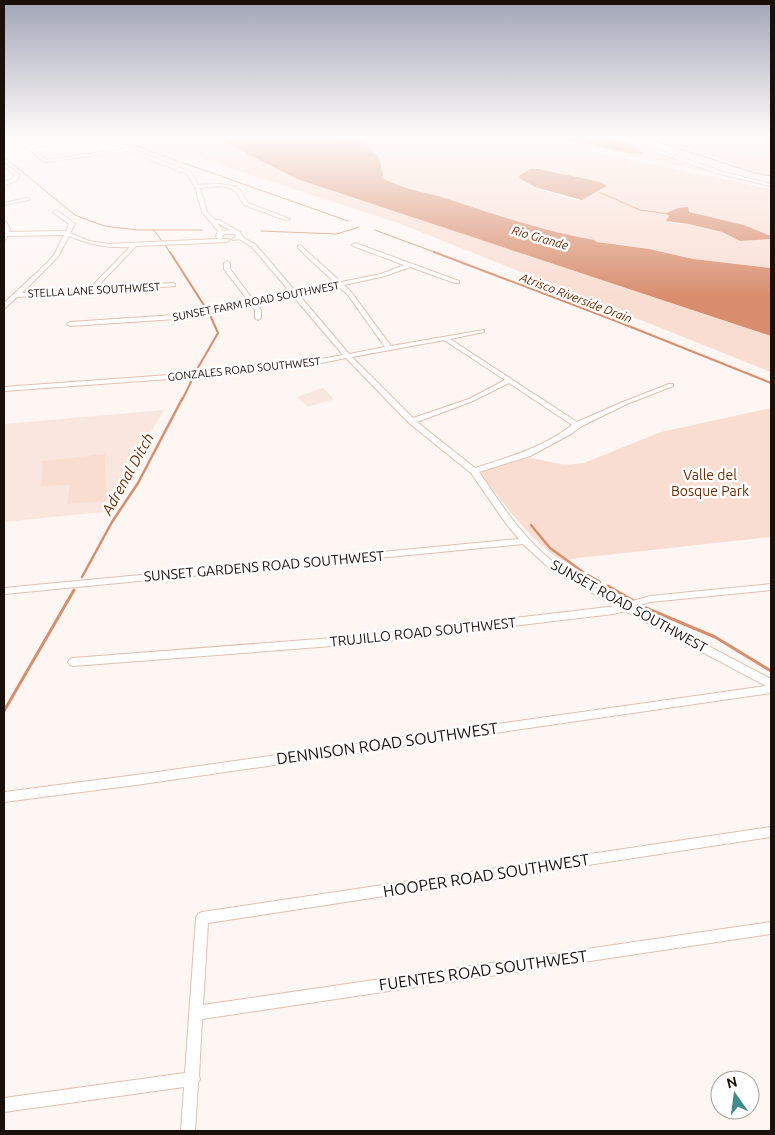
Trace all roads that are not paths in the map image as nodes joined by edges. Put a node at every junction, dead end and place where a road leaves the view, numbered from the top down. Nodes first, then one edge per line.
1 (199, 191) edge
2 (238, 191) edge
3 (27, 199) dead end
4 (202, 200) junction
5 (4, 204) edge
6 (56, 212) dead end
7 (288, 219) dead end
8 (4, 223) edge
9 (66, 233) junction
10 (220, 234) junction
11 (237, 234) junction
12 (5, 235) edge
13 (228, 240) junction
14 (179, 243) junction
15 (355, 245) dead end
16 (134, 246) junction
17 (300, 247) dead end
18 (256, 250) junction
19 (227, 263) dead end
20 (409, 265) junction
21 (457, 282) dead end
22 (339, 284) junction
23 (173, 285) dead end
24 (91, 290) junction
25 (295, 294) junction
26 (15, 295) junction
27 (253, 303) junction
28 (4, 306) edge
29 (258, 318) dead end
30 (70, 324) dead end
31 (482, 331) dead end
32 (446, 338) junction
33 (388, 348) junction
34 (348, 356) junction
35 (509, 381) junction
36 (671, 385) dead end
37 (4, 391) edge
38 (412, 421) junction
39 (577, 425) junction
40 (474, 471) junction
41 (525, 542) junction
42 (771, 587) edge
43 (4, 591) edge
44 (628, 606) junction
45 (73, 662) dead end
46 (771, 684) edge
47 (771, 690) edge
48 (4, 797) edge
49 (771, 832) edge
50 (771, 928) edge
51 (195, 1013) junction
52 (193, 1079) junction
53 (4, 1105) edge
54 (188, 1131) edge

1 - 4 street, SUNSET ROAD SOUTHWEST
2 - 7 street
3 - 5 street
4 - 10 street, SUNSET ROAD SOUTHWEST
4 - 11 street, SUNSET ROAD SOUTHWEST
6 - 9 street
8 - 12 street
9 - 12 street
9 - 16 street
9 - 26 street
10 - 11 street
10 - 13 street
10 - 14 street
11 - 13 street
11 - 18 street, SUNSET ROAD SOUTHWEST
13 - 14 street
13 - 18 street, SUNSET ROAD SOUTHWEST
14 - 16 street
15 - 20 street
16 - 24 street
17 - 22 street
18 - 25 street, SUNSET ROAD SOUTHWEST
19 - 27 street
20 - 21 street
20 - 22 street, SUNSET FARM ROAD SOUTHWEST
22 - 25 street, SUNSET FARM ROAD SOUTHWEST
22 - 33 street
23 - 24 street, STELLA LANE SOUTHWEST
24 - 26 street, STELLA LANE SOUTHWEST
25 - 27 street, SUNSET FARM ROAD SOUTHWEST
25 - 34 street, SUNSET ROAD SOUTHWEST
26 - 28 street
27 - 29 street
27 - 30 street, SUNSET FARM ROAD SOUTHWEST
31 - 32 street, GONZALES ROAD SOUTHWEST
32 - 33 street, GONZALES ROAD SOUTHWEST
32 - 35 street
33 - 34 street, GONZALES ROAD SOUTHWEST
34 - 37 street, GONZALES ROAD SOUTHWEST
34 - 38 street, SUNSET ROAD SOUTHWEST
35 - 38 street
35 - 39 street
36 - 39 street
38 - 40 street, SUNSET ROAD SOUTHWEST
39 - 40 street
40 - 41 street, SUNSET ROAD SOUTHWEST
41 - 43 street, SUNSET GARDENS ROAD SOUTHWEST
41 - 44 street, SUNSET ROAD SOUTHWEST
42 - 44 street, TRUJILLO ROAD SOUTHWEST
44 - 45 street, TRUJILLO ROAD SOUTHWEST
44 - 46 street, SUNSET ROAD SOUTHWEST
47 - 48 street, DENNISON ROAD SOUTHWEST
49 - 51 street, HOOPER ROAD SOUTHWEST
50 - 51 street, FUENTES ROAD SOUTHWEST
51 - 52 street
52 - 53 street
52 - 54 street

